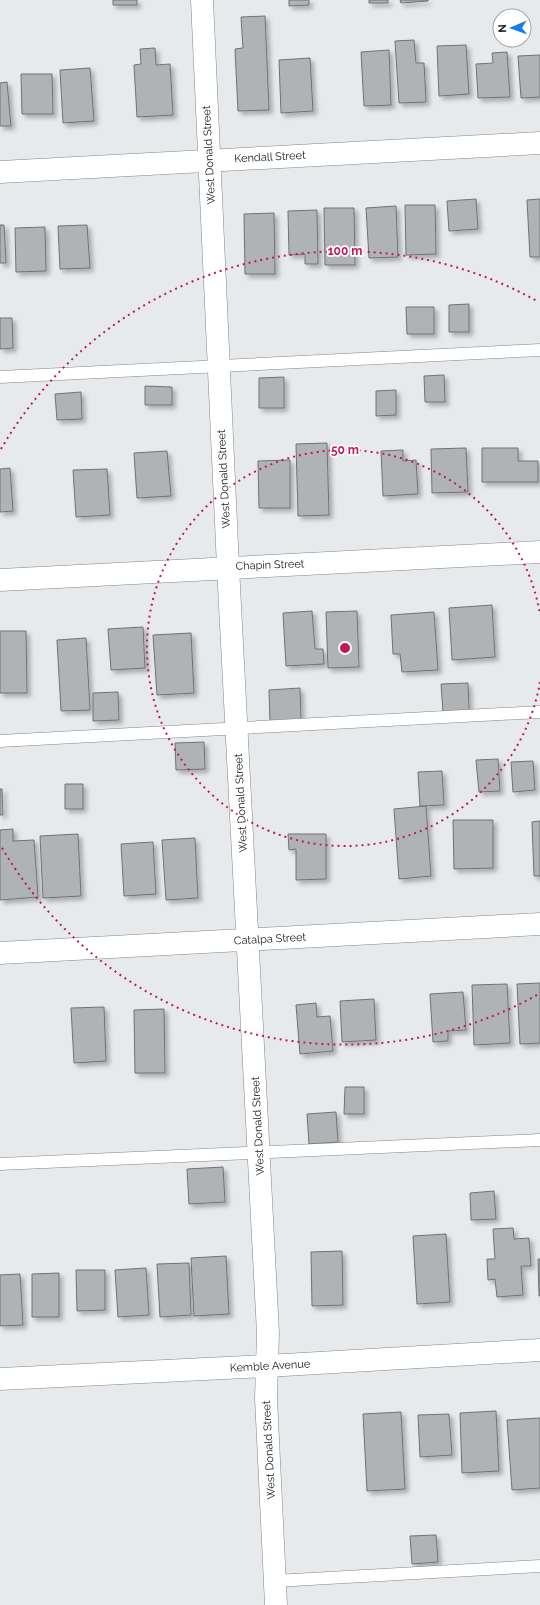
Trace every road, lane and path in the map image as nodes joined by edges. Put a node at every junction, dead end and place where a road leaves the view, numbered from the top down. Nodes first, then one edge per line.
1 (202, 0) edge
2 (540, 143) edge
3 (209, 160) junction
4 (0, 172) edge
5 (540, 350) edge
6 (219, 366) junction
7 (0, 377) edge
8 (540, 552) edge
9 (228, 567) junction
10 (0, 580) edge
11 (540, 712) edge
12 (237, 728) junction
13 (0, 741) edge
14 (540, 924) edge
15 (248, 940) junction
16 (0, 953) edge
17 (540, 1140) edge
18 (260, 1153) junction
19 (0, 1164) edge
20 (540, 1350) edge
21 (267, 1366) junction
22 (0, 1378) edge
23 (540, 1566) edge
24 (275, 1581) junction
25 (276, 1605) edge

1 - 3 street, West Donald Street
2 - 3 street, Kendall Street
3 - 4 street, Kendall Street
3 - 6 street, West Donald Street
5 - 6 lane
6 - 7 lane
6 - 9 street, West Donald Street
8 - 9 street, Chapin Street
9 - 10 street, Chapin Street
9 - 12 street, West Donald Street
11 - 12 lane
12 - 13 lane
12 - 15 street, West Donald Street
14 - 15 street, Catalpa Street
15 - 16 street, Catalpa Street
15 - 18 street, West Donald Street
17 - 18 lane
18 - 19 lane
18 - 21 street, West Donald Street
20 - 21 street, Kemble Avenue
21 - 22 street, Kemble Avenue
21 - 24 street, West Donald Street
23 - 24 lane
24 - 25 street, West Donald Street

